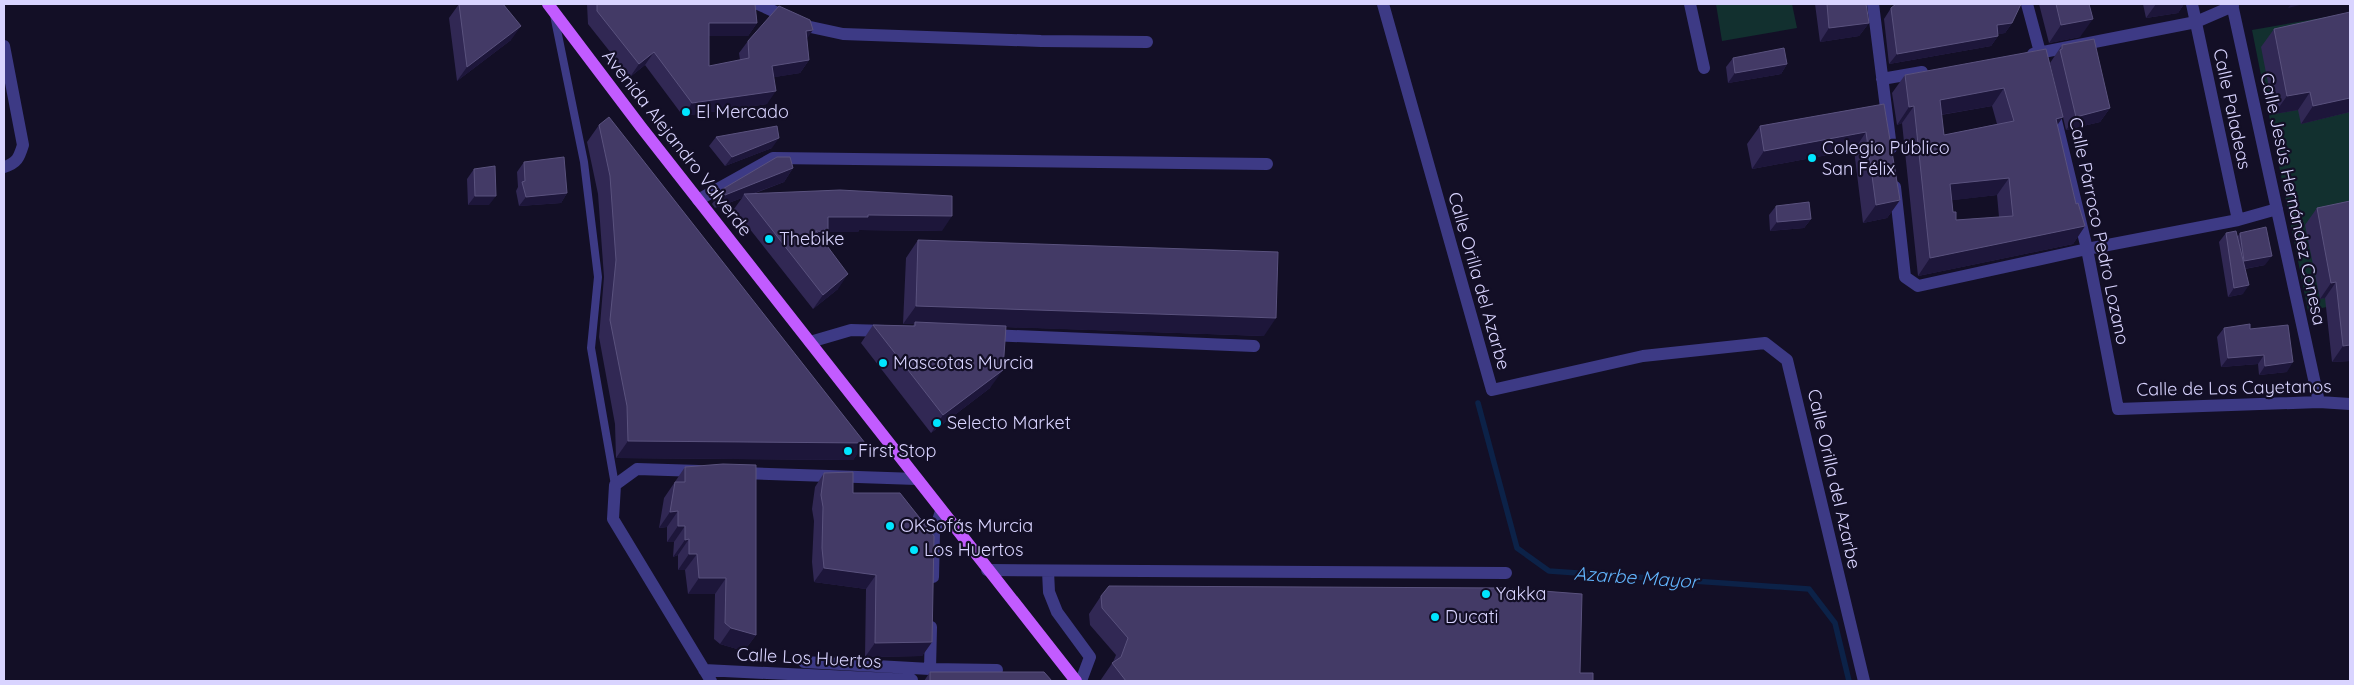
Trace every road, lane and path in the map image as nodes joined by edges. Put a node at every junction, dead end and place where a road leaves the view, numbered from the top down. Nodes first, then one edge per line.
1 (758, 4) edge
2 (1383, 4) edge
3 (1690, 4) edge
4 (1873, 4) edge
5 (2027, 4) edge
6 (2192, 4) edge
7 (2232, 5) edge
8 (551, 8) edge
9 (2196, 22) junction
10 (1147, 42) dead end
11 (4, 46) edge
12 (2040, 53) junction
13 (2020, 56) edge
14 (1704, 68) dead end
15 (1932, 71) edge
16 (1882, 79) junction
17 (2047, 81) edge
18 (2052, 100) edge
19 (1892, 157) edge
20 (1267, 164) dead end
21 (4, 168) edge
22 (1894, 176) edge
23 (698, 200) junction
24 (2277, 209) junction
25 (2238, 220) junction
26 (2087, 248) junction
27 (900, 332) edge
28 (979, 335) edge
29 (810, 342) junction
30 (1254, 346) dead end
31 (2319, 402) junction
32 (2350, 404) edge
33 (2118, 409) joint
34 (917, 479) junction
35 (615, 485) junction
36 (941, 511) junction
37 (988, 570) junction
38 (1048, 571) junction
39 (1506, 572) dead end
40 (932, 591) edge
41 (932, 611) edge
42 (804, 662) dead end
43 (930, 669) junction
44 (997, 670) edge
45 (707, 676) edge
46 (912, 680) dead end
47 (1076, 681) edge
48 (1081, 681) edge
49 (1864, 681) edge

1 - 10 street
2 - 49 street, Calle Orilla del Azarbe
3 - 14 street
4 - 16 street
5 - 12 street
6 - 9 street, Calle Paladeas
7 - 9 street
7 - 24 street, Calle Jesús Hernández Conesa
8 - 23 main road, Avenida Alejandro Valverde
8 - 35 lane
9 - 12 street
9 - 25 street, Calle Paladeas
11 - 21 street
12 - 13 street
12 - 17 street
15 - 16 street
16 - 19 street
18 - 26 street, Calle Párroco Pedro Lozano
20 - 23 street
22 - 26 street
23 - 29 main road, Avenida Alejandro Valverde
24 - 25 street
24 - 31 street, Calle Jesús Hernández Conesa
25 - 26 street
26 - 33 street, Calle Párroco Pedro Lozano
27 - 29 street
28 - 30 street
29 - 34 main road, Avenida Alejandro Valverde
31 - 32 street, Calle de Los Cayetanos
31 - 33 street, Calle de Los Cayetanos
34 - 35 street
34 - 36 main road, Avenida Alejandro Valverde
35 - 45 street
36 - 37 main road, Avenida Alejandro Valverde
36 - 40 street
37 - 38 street
37 - 47 main road, Avenida Alejandro Valverde
38 - 39 street
38 - 48 street
41 - 43 street
42 - 43 street, Calle Los Huertos
43 - 44 street, Calle Los Huertos
45 - 46 street, Calle Los Huertos

